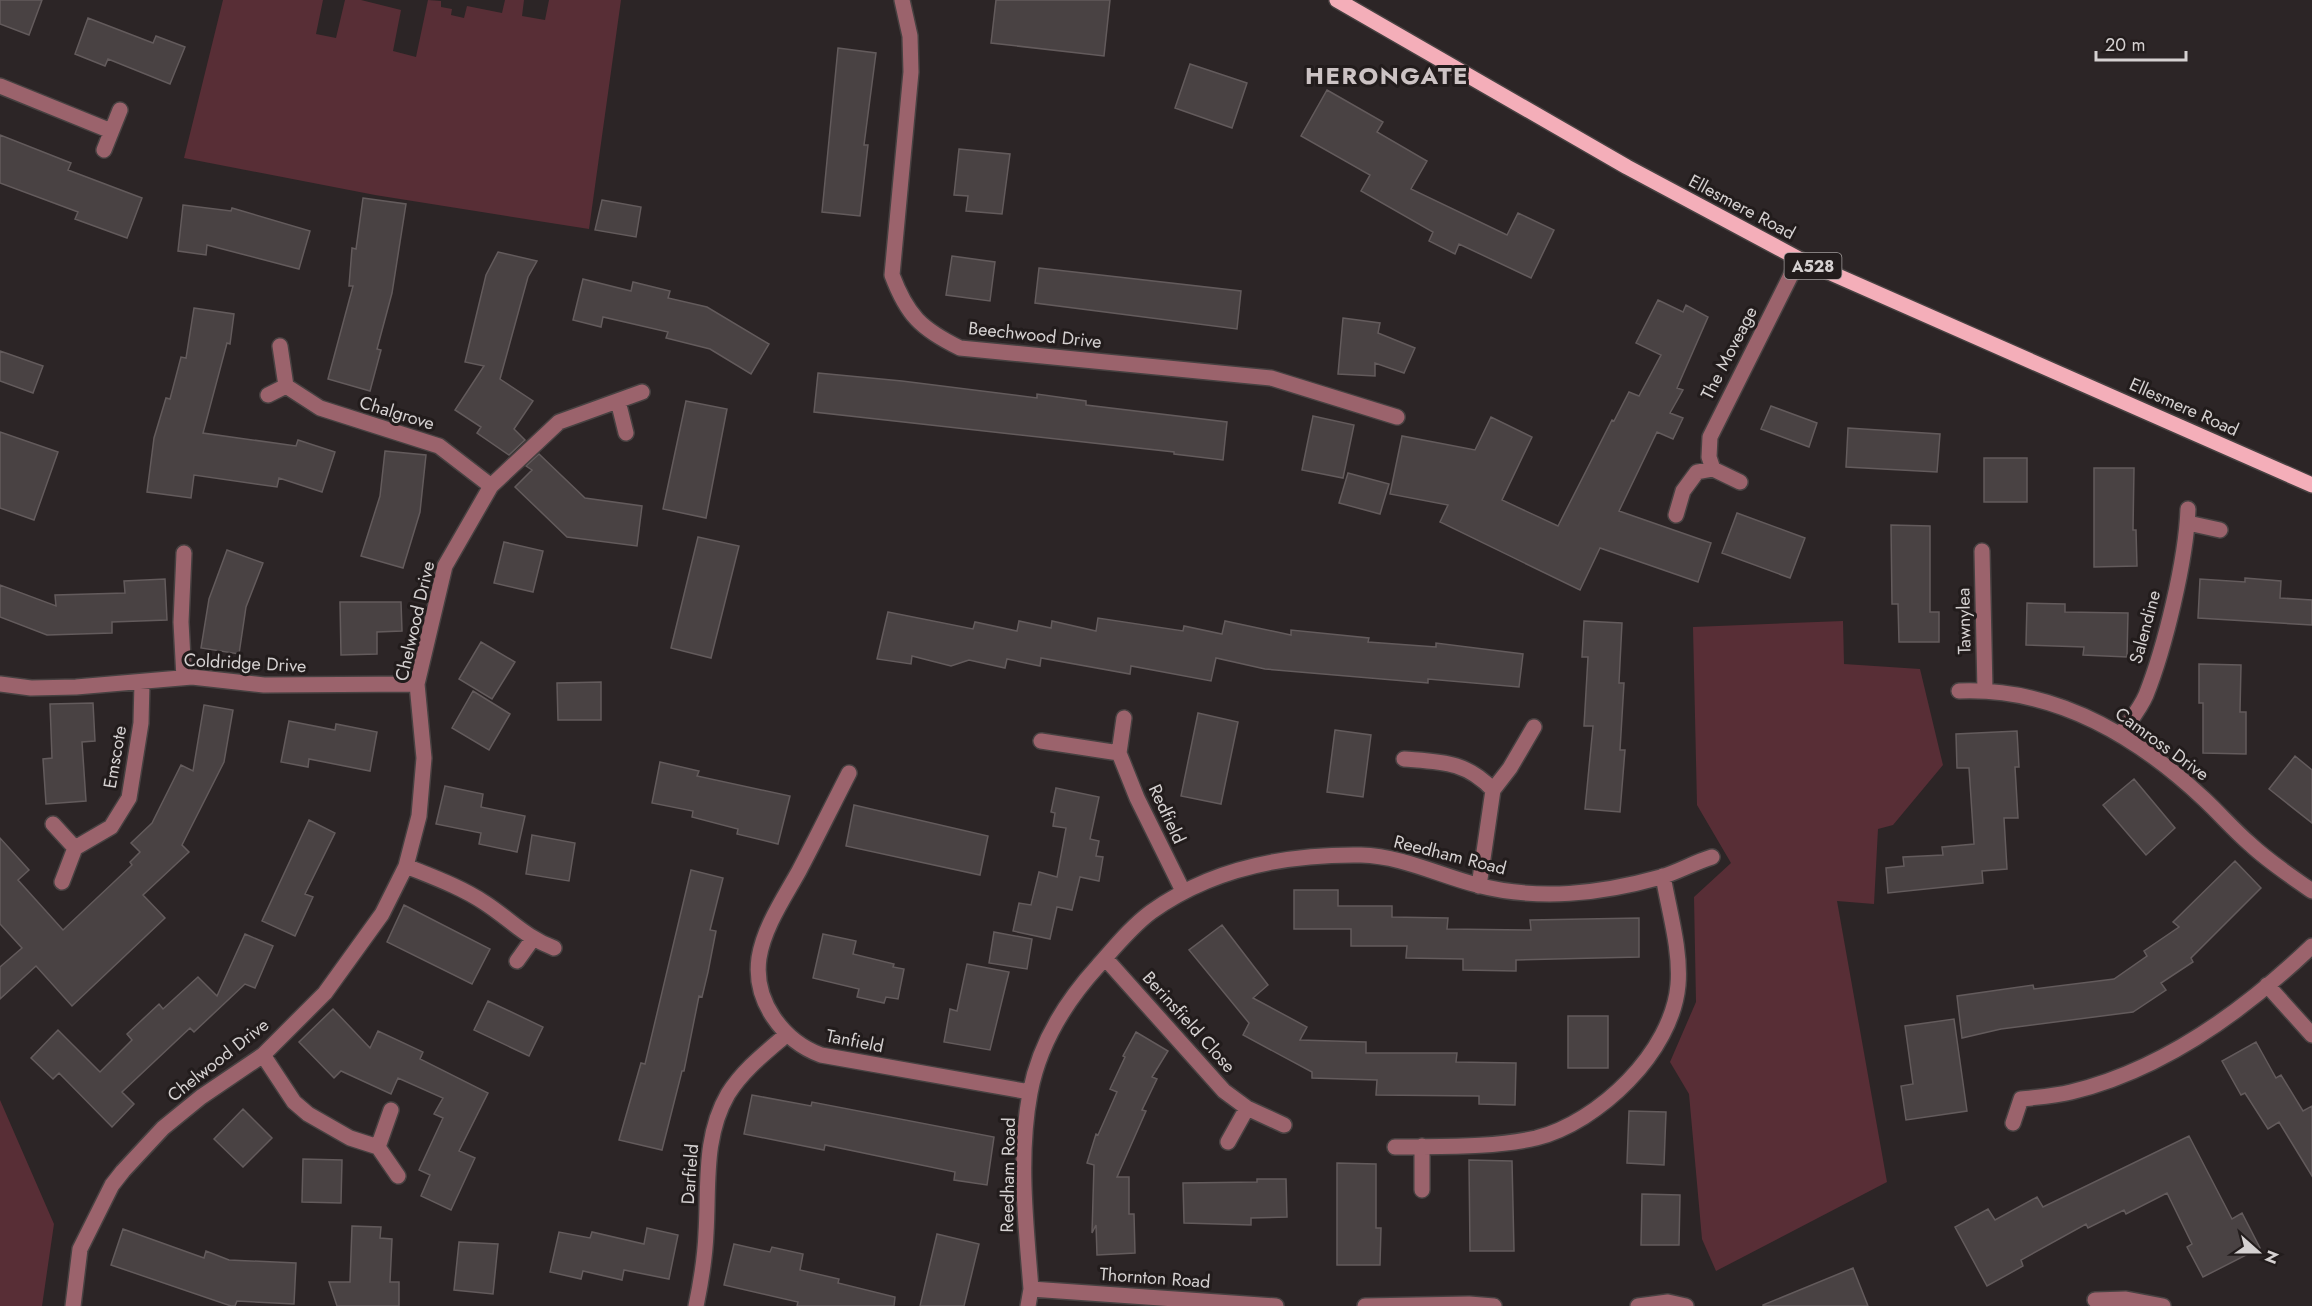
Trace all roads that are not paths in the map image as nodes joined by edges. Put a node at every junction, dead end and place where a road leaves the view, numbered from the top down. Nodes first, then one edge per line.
1 (902, 0) edge
2 (1337, 0) edge
3 (0, 86) edge
4 (120, 110) dead end
5 (111, 131) junction
6 (105, 150) dead end
7 (1798, 259) junction
8 (280, 346) dead end
9 (286, 386) junction
10 (642, 392) dead end
11 (268, 395) dead end
12 (618, 401) junction
13 (1397, 417) dead end
14 (626, 433) dead end
15 (1713, 469) junction
16 (1740, 482) dead end
17 (2312, 485) edge
18 (491, 486) junction
19 (1676, 515) dead end
20 (2220, 530) dead end
21 (1982, 551) dead end
22 (183, 553) dead end
23 (184, 678) junction
24 (142, 682) junction
25 (0, 684) edge
26 (417, 684) junction
27 (1959, 691) dead end
28 (1985, 691) junction
29 (1124, 718) dead end
30 (1534, 727) dead end
31 (2121, 734) junction
32 (1041, 741) dead end
33 (1119, 753) junction
34 (1404, 759) dead end
35 (849, 773) dead end
36 (1493, 790) junction
37 (53, 824) dead end
38 (75, 848) junction
39 (1712, 857) dead end
40 (406, 866) junction
41 (1663, 876) junction
42 (62, 882) dead end
43 (1479, 886) junction
44 (1183, 891) junction
45 (2312, 891) edge
46 (531, 940) junction
47 (2312, 946) edge
48 (554, 948) dead end
49 (1105, 958) junction
50 (517, 961) dead end
51 (2267, 985) junction
52 (786, 1035) junction
53 (2312, 1035) edge
54 (262, 1055) junction
55 (1030, 1092) junction
56 (1247, 1108) junction
57 (391, 1110) dead end
58 (2013, 1123) dead end
59 (1284, 1125) dead end
60 (1228, 1142) dead end
61 (1422, 1146) junction
62 (1395, 1147) dead end
63 (378, 1148) junction
64 (398, 1176) dead end
65 (1422, 1190) dead end
66 (1031, 1289) junction
67 (2095, 1300) dead end
68 (73, 1306) edge
69 (696, 1306) edge
70 (1028, 1306) edge
71 (1276, 1306) edge
72 (1365, 1306) edge
73 (1494, 1306) edge
74 (1638, 1306) edge
75 (1686, 1306) edge
76 (2163, 1306) edge

1 - 13 street, Beechwood Drive
2 - 7 main road, Ellesmere Road / A528
3 - 5 street
4 - 5 street
5 - 6 street
7 - 15 street, The Moveage
7 - 17 main road, Ellesmere Road / A528
8 - 9 street
9 - 11 street
9 - 18 street, Chalgrove
10 - 12 street, Chelwood Drive
12 - 14 street
12 - 18 street, Chelwood Drive
15 - 16 street
15 - 19 street
18 - 26 street, Chelwood Drive
20 - 31 street, Salendine
21 - 28 street, Tawnylea
22 - 23 street
23 - 24 street, Coldridge Drive
23 - 26 street, Coldridge Drive
24 - 25 street, Coldridge Drive
24 - 38 street, Emscote
26 - 40 street, Chelwood Drive
27 - 28 street, Camross Drive
28 - 31 street, Camross Drive
29 - 33 street, Redfield
30 - 36 street
31 - 45 street, Camross Drive
32 - 33 street
33 - 44 street, Redfield
34 - 36 street
35 - 52 street, Tanfield
36 - 43 street
37 - 38 street
38 - 42 street
39 - 41 street, Reedham Road
40 - 46 street
40 - 54 street, Chelwood Drive
41 - 43 street, Reedham Road
41 - 61 street
43 - 44 street, Reedham Road
44 - 49 street, Reedham Road
46 - 48 street
46 - 50 street
47 - 51 street
49 - 55 street, Reedham Road
49 - 56 street, Berinsfield Close
51 - 53 street
51 - 58 street
52 - 55 street, Tanfield
52 - 69 street, Darfield
54 - 63 street
54 - 68 street, Chelwood Drive
55 - 66 street, Reedham Road
56 - 59 street, Berinsfield Close
56 - 60 street
57 - 63 street
61 - 62 street
61 - 65 street
63 - 64 street
66 - 70 street, Reedham Road
66 - 71 street, Thornton Road
67 - 76 street
72 - 73 street
74 - 75 street

